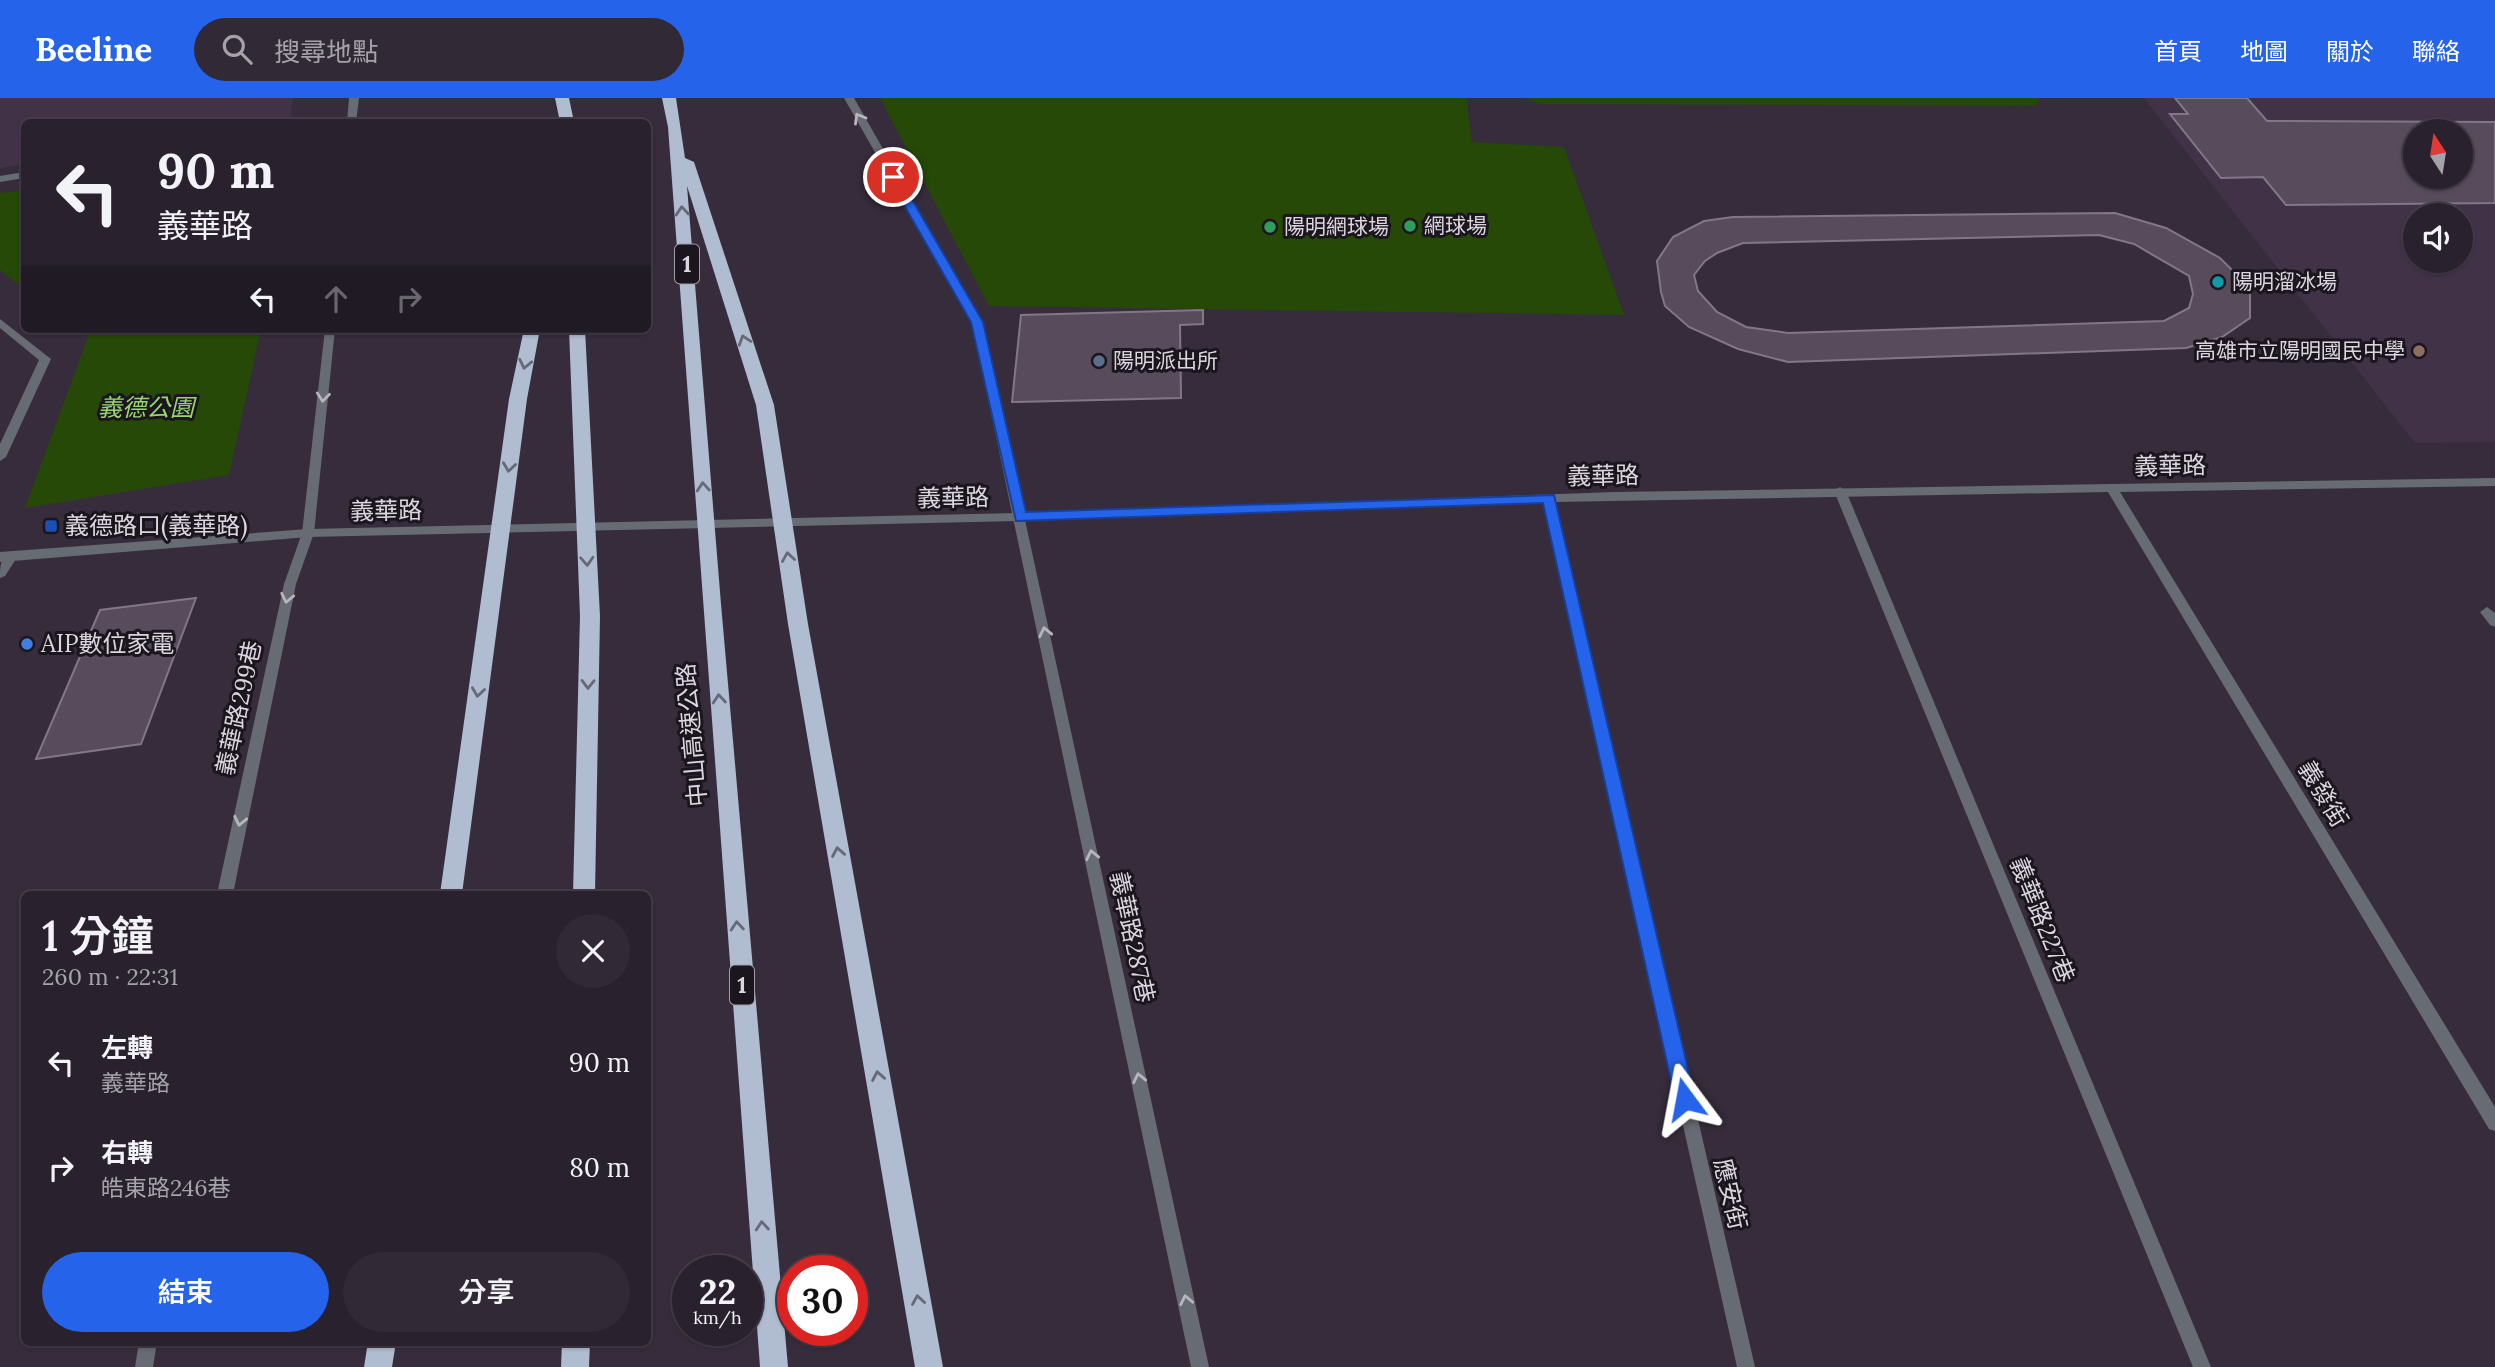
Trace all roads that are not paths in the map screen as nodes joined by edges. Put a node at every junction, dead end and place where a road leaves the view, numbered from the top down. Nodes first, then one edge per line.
1 (354, 98) edge
2 (562, 98) edge
3 (669, 98) edge
4 (849, 98) edge
5 (352, 119) edge
6 (566, 119) edge
7 (675, 127) junction
8 (21, 176) edge
9 (0, 179) edge
10 (0, 323) edge
11 (330, 333) edge
12 (531, 333) edge
13 (577, 333) edge
14 (0, 457) edge
15 (2495, 482) edge
16 (2111, 488) junction
17 (1840, 491) junction
18 (1549, 498) junction
19 (1021, 517) junction
20 (308, 533) junction
21 (6, 556) edge
22 (0, 573) edge
23 (226, 891) edge
24 (451, 891) edge
25 (584, 891) edge
26 (2495, 1123) edge
27 (147, 1346) edge
28 (381, 1346) edge
29 (576, 1346) edge
30 (144, 1367) edge
31 (378, 1367) edge
32 (575, 1367) edge
33 (774, 1367) edge
34 (929, 1367) edge
35 (1200, 1367) edge
36 (1746, 1367) edge
37 (2202, 1367) edge

1 - 5 street
2 - 6 highway
3 - 7 highway, 中山高速公路 / 1
19 -> 4 street, 義華路287巷
33 -> 7 highway, 中山高速公路 / 1
34 -> 7 highway
8 - 9 street
10 - 14 street
11 -> 20 street, 義華路299巷
12 -> 24 highway
13 -> 25 highway
15 - 16 street, 義華路
16 - 17 street, 義華路
16 - 26 street, 義發街
17 - 18 street, 義華路
17 - 37 street, 義華路227巷
18 - 19 street, 義華路
18 - 36 street, 應安街
19 - 20 street, 義華路
35 -> 19 street, 義華路287巷
20 - 21 street, 義華路
20 -> 23 street, 義華路299巷
21 - 22 street
27 - 30 street
28 - 31 highway
29 - 32 highway

